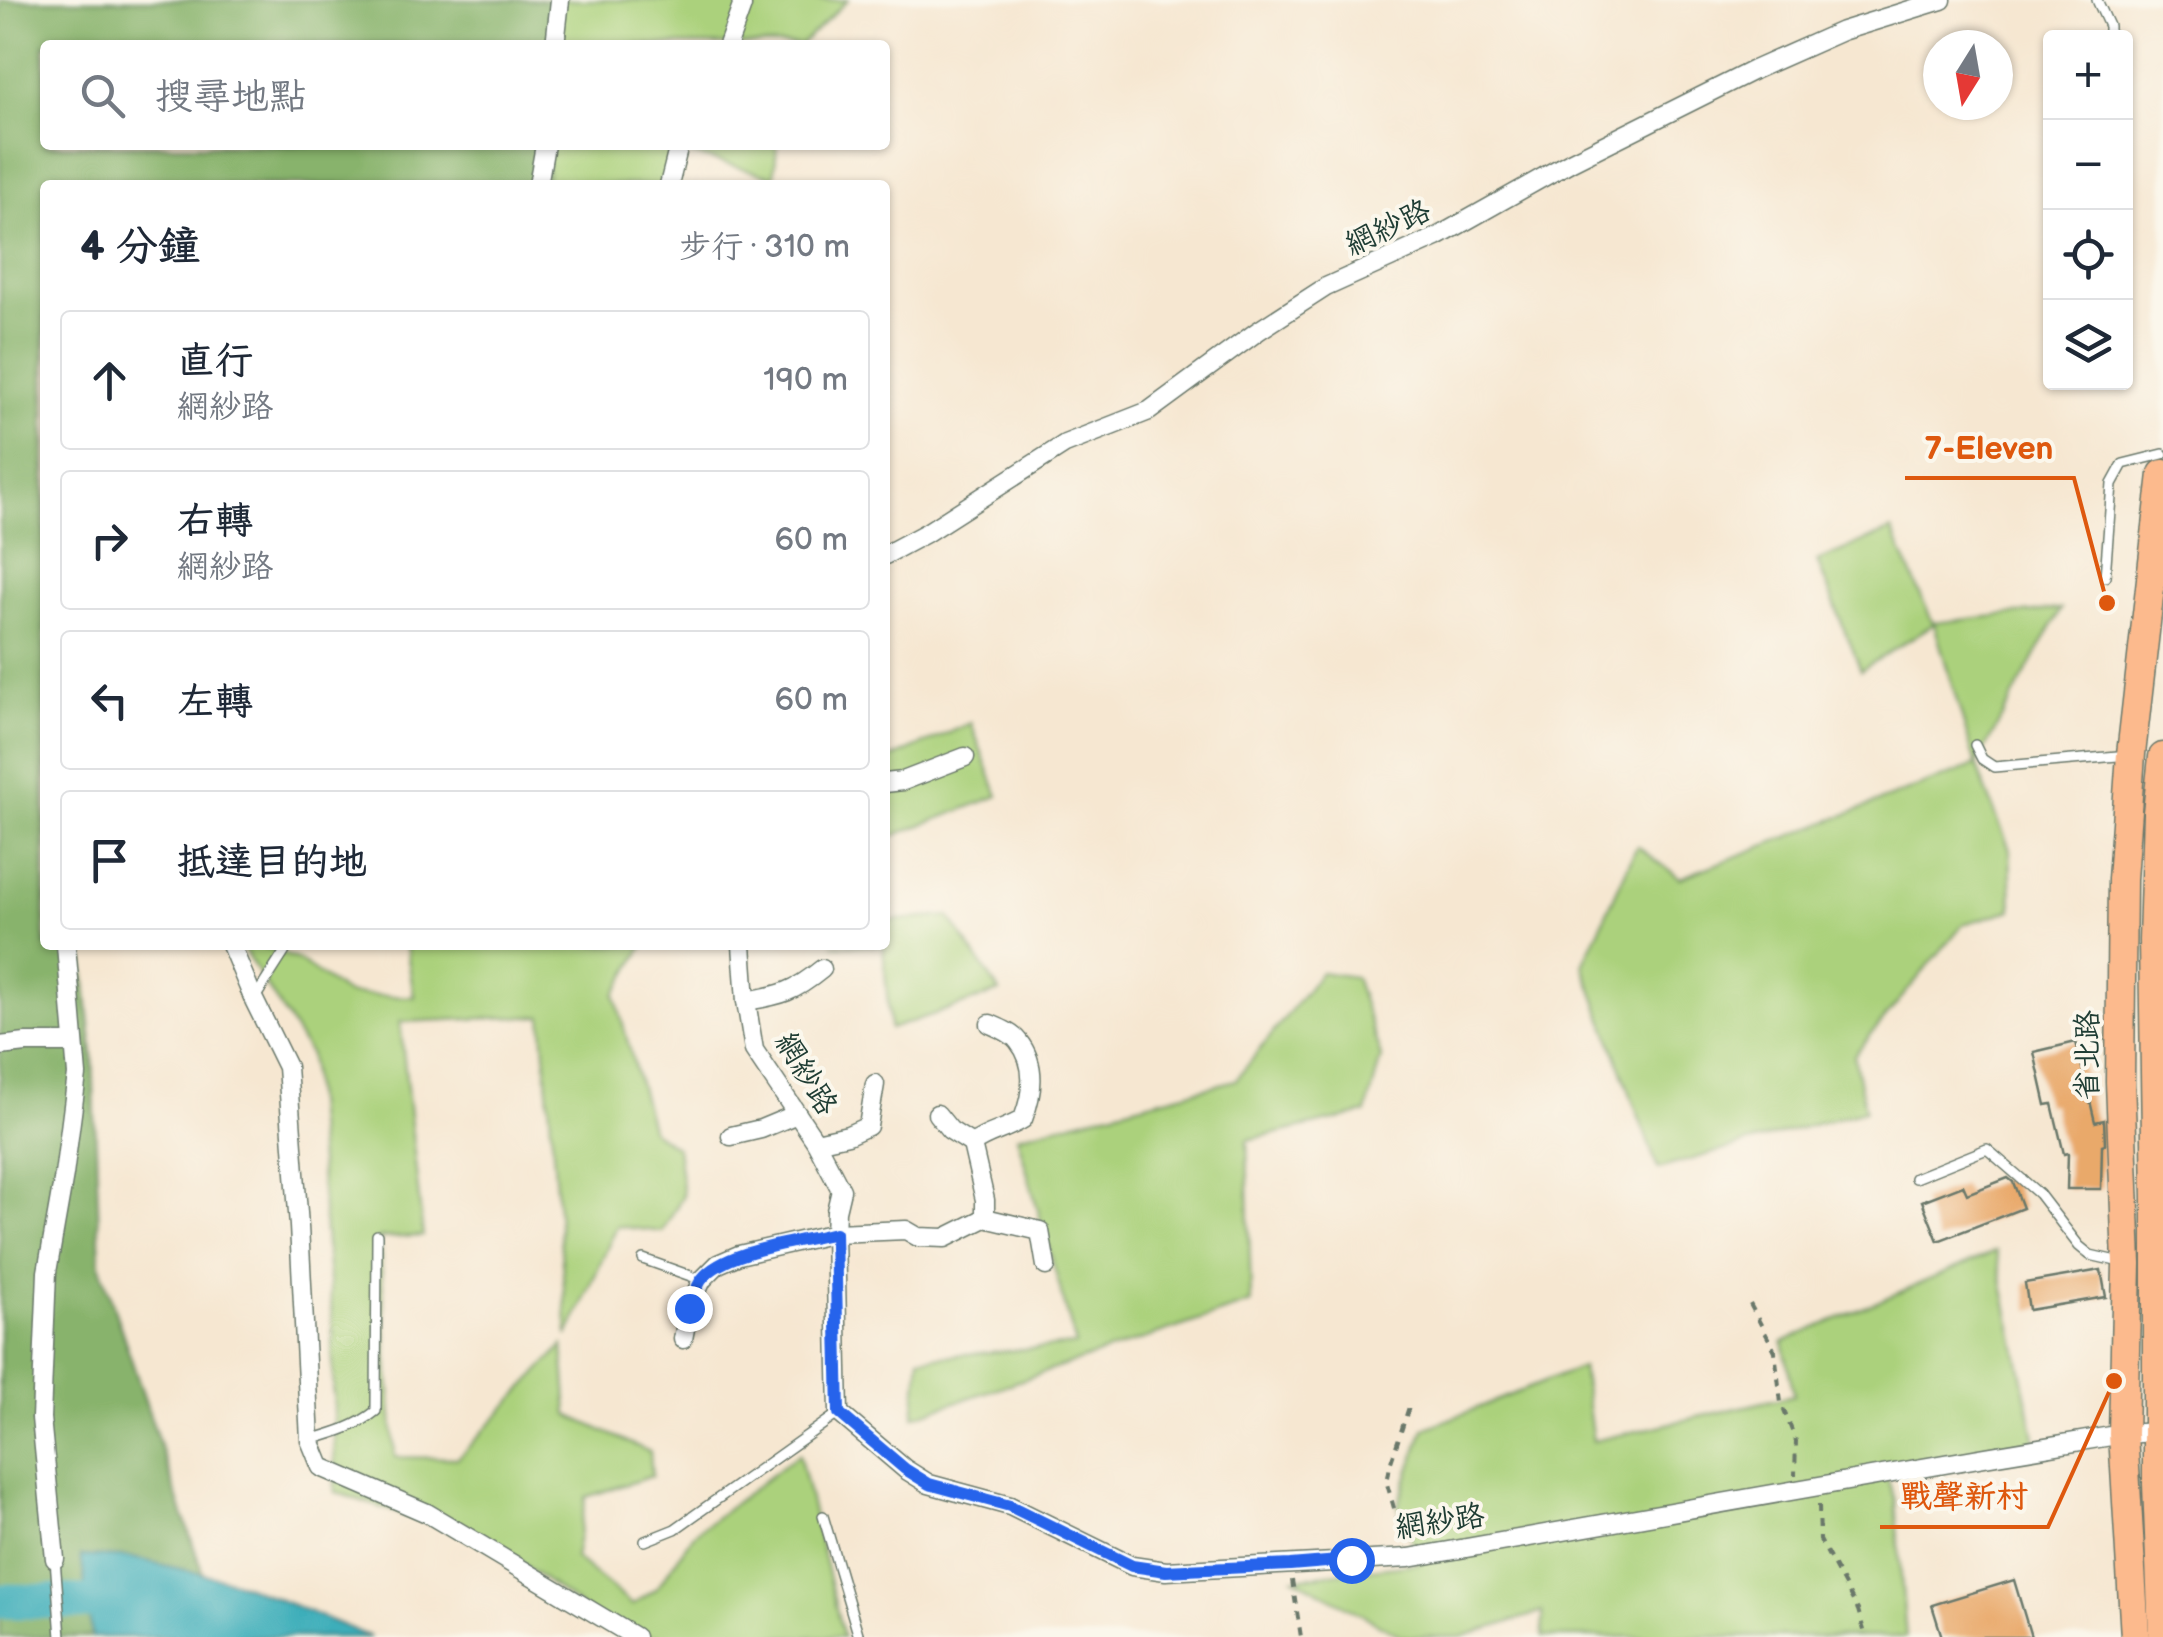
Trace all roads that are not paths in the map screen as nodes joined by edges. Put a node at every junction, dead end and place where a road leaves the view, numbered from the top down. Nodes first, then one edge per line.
1 (560, 0) edge
2 (741, 0) edge
3 (1942, 0) edge
4 (2097, 0) edge
5 (2109, 30) edge
6 (556, 40) edge
7 (730, 40) edge
8 (543, 150) edge
9 (678, 150) edge
10 (539, 180) edge
11 (669, 180) edge
12 (2163, 454) edge
13 (2163, 474) edge
14 (890, 552) edge
15 (2105, 577) dead end
16 (1975, 745) dead end
17 (2132, 754) junction
18 (965, 757) dead end
19 (2163, 757) edge
20 (890, 782) edge
21 (66, 950) edge
22 (233, 950) edge
23 (285, 950) edge
24 (742, 950) edge
25 (822, 969) dead end
26 (254, 1000) junction
27 (746, 1002) junction
28 (990, 1024) dead end
29 (74, 1043) junction
30 (0, 1046) edge
31 (876, 1084) dead end
32 (797, 1114) junction
33 (937, 1114) dead end
34 (731, 1136) dead end
35 (816, 1142) junction
36 (972, 1144) junction
37 (1915, 1178) dead end
38 (985, 1218) junction
39 (835, 1233) junction
40 (377, 1235) dead end
41 (642, 1259) dead end
42 (2127, 1264) junction
43 (1046, 1266) dead end
44 (702, 1280) junction
45 (683, 1339) dead end
46 (2160, 1349) edge
47 (839, 1413) junction
48 (2124, 1434) junction
49 (310, 1440) junction
50 (2159, 1446) edge
51 (823, 1516) dead end
52 (644, 1541) dead end
53 (55, 1559) joint
54 (2163, 1636) edge
55 (62, 1637) edge
56 (634, 1637) edge
57 (859, 1637) edge
58 (2135, 1637) edge

1 - 6 street
2 - 7 street
3 - 14 street, 網紗路
4 - 5 lane
8 - 10 street
9 - 11 street
12 - 15 lane
13 - 17 main road, 省北路
16 - 17 lane
17 - 42 main road, 省北路
18 - 20 street
19 - 46 main road
21 - 29 street
22 - 26 street
23 - 26 lane
24 - 27 street, 網紗路
25 - 27 street
26 - 49 street
27 - 32 street, 網紗路
28 - 36 street
29 - 30 street
29 - 53 street
31 - 35 street
32 - 34 street
32 - 35 street, 網紗路
33 - 36 street
35 - 39 street, 網紗路
36 - 38 street
37 - 42 lane
38 - 39 street
38 - 43 street
39 - 44 street
39 - 47 street, 網紗路
40 - 49 lane
41 - 44 lane
42 - 48 main road, 省北路
44 - 45 street
46 - 50 main road
47 - 48 street, 網紗路
47 - 52 lane
48 - 50 street, 網紗路
48 - 58 main road, 省北路
49 - 56 street
50 - 54 main road
51 - 57 lane
53 - 55 lane

